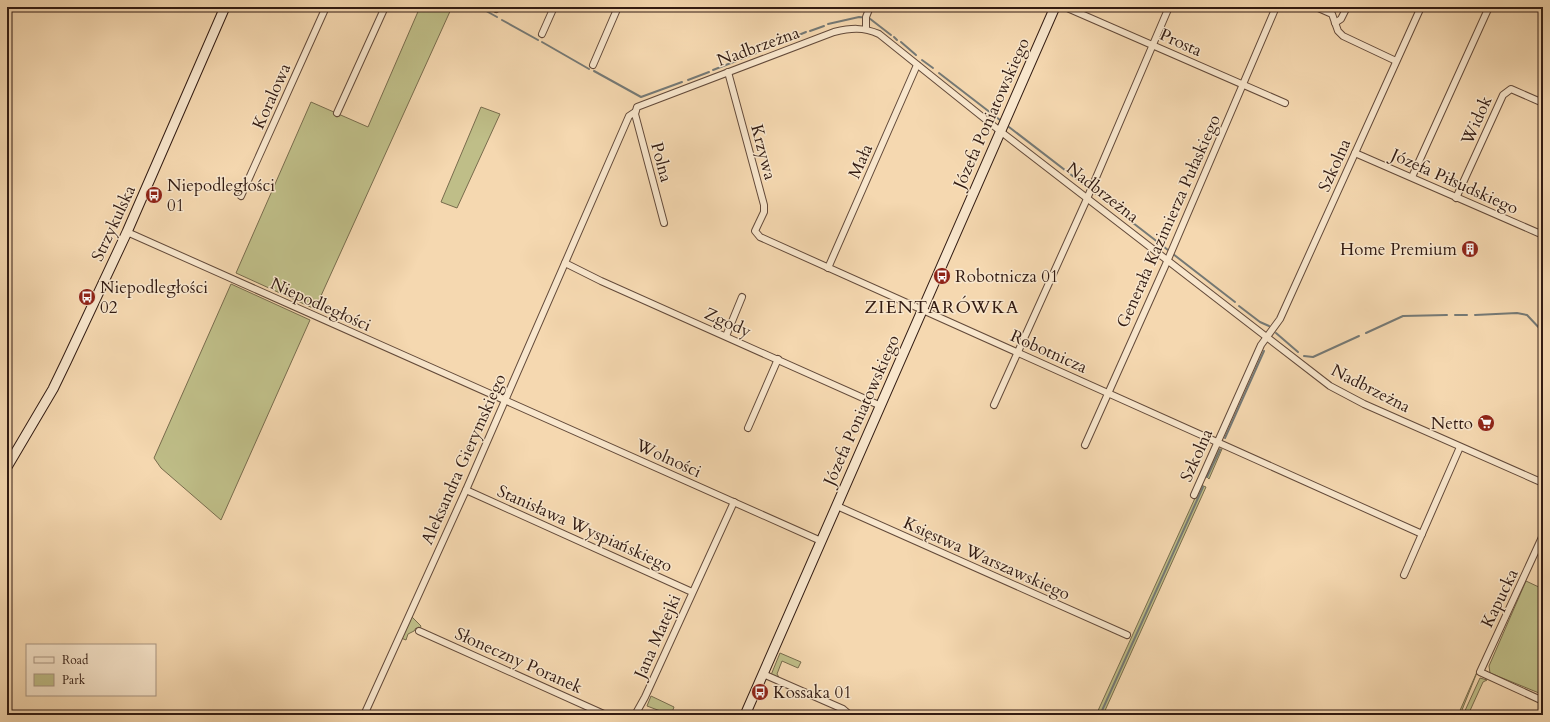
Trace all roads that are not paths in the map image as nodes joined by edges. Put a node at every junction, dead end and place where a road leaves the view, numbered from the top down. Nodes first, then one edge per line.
1 (224, 7) edge
2 (326, 7) edge
3 (385, 7) edge
4 (554, 7) edge
5 (618, 7) edge
6 (1055, 7) edge
7 (1065, 7) edge
8 (1170, 7) edge
9 (1276, 7) edge
10 (1316, 7) edge
11 (1347, 7) edge
12 (1421, 7) edge
13 (1489, 7) edge
14 (868, 10) edge
15 (1335, 23) junction
16 (866, 28) junction
17 (542, 34) dead end
18 (1153, 45) junction
19 (1396, 61) junction
20 (594, 65) dead end
21 (917, 65) junction
22 (728, 72) junction
23 (1244, 85) junction
24 (1285, 103) dead end
25 (1543, 103) edge
26 (635, 110) junction
27 (337, 113) dead end
28 (1000, 132) junction
29 (1355, 153) junction
30 (1412, 178) junction
31 (241, 196) dead end
32 (1087, 198) junction
33 (1456, 198) junction
34 (664, 222) dead end
35 (127, 232) junction
36 (1543, 235) edge
37 (760, 237) joint
38 (1167, 260) junction
39 (565, 263) junction
40 (828, 268) junction
41 (742, 297) dead end
42 (922, 311) junction
43 (726, 336) junction
44 (1267, 336) junction
45 (1017, 353) junction
46 (778, 359) junction
47 (1108, 393) junction
48 (505, 401) junction
49 (994, 405) dead end
50 (881, 406) junction
51 (748, 428) dead end
52 (1216, 443) junction
53 (1085, 445) dead end
54 (1460, 447) junction
55 (7, 467) edge
56 (1543, 483) edge
57 (466, 490) junction
58 (1194, 495) dead end
59 (734, 502) junction
60 (837, 506) junction
61 (1422, 534) junction
62 (1543, 535) edge
63 (821, 541) junction
64 (1404, 576) dead end
65 (692, 592) junction
66 (419, 631) dead end
67 (1127, 635) dead end
68 (763, 674) junction
69 (1543, 701) edge
70 (364, 715) edge
71 (606, 715) edge
72 (635, 715) edge
73 (745, 715) edge
74 (850, 715) edge

1 - 35 street, Strzykulska
2 - 31 street, Koralowa
3 - 27 street
4 - 17 street
5 - 20 street
6 - 28 street, Józefa Poniatowskiego
7 - 18 street, Prosta
8 - 18 street
9 - 23 street, Generała Kazimierza Pułaskiego
10 - 15 street
11 - 15 street
12 - 19 street, Szkolna
13 - 30 street
14 - 16 street
15 - 19 street
16 - 21 street, Nadbrzeżna
16 - 22 street, Nadbrzeżna
18 - 23 street, Prosta
18 - 32 street
19 - 29 street, Szkolna
21 - 28 street, Nadbrzeżna
21 - 40 street, Mała
22 - 26 street, Nadbrzeżna
22 - 37 street, Krzywa
23 - 24 street, Prosta
23 - 38 street, Generała Kazimierza Pułaskiego
25 - 33 street, Widok
26 - 34 street, Polna
26 - 39 street, Aleksandra Gierymskiego
28 - 32 street, Nadbrzeżna
28 - 42 street, Józefa Poniatowskiego
29 - 30 street, Józefa Piłsudskiego
29 - 44 street, Szkolna
30 - 33 street, Józefa Piłsudskiego
32 - 38 street, Nadbrzeżna
32 - 45 street
33 - 36 street, Józefa Piłsudskiego
35 - 48 street, Niepodległości
35 - 55 street, Strzykulska
37 - 40 street, Robotnicza
38 - 44 street, Nadbrzeżna
38 - 47 street, Generała Kazimierza Pułaskiego
39 - 43 street, Zgody
39 - 48 street, Aleksandra Gierymskiego
40 - 42 street, Robotnicza
41 - 43 street
42 - 45 street, Robotnicza
42 - 50 street, Józefa Poniatowskiego
43 - 46 street, Zgody
44 - 52 street, Szkolna
44 - 54 street, Nadbrzeżna
45 - 47 street, Robotnicza
45 - 49 street
46 - 50 street, Zgody
46 - 51 street
47 - 52 street, Robotnicza
47 - 53 street, Generała Kazimierza Pułaskiego
48 - 57 street, Aleksandra Gierymskiego
48 - 59 street, Wolności
50 - 60 street, Józefa Poniatowskiego
52 - 58 street, Szkolna
52 - 61 street, Robotnicza
54 - 56 street, Nadbrzeżna
54 - 61 street
57 - 65 street, Stanisława Wyspiańskiego
57 - 70 street, Aleksandra Gierymskiego
59 - 63 street, Wolności
59 - 65 street, Jana Matejki
60 - 63 street, Józefa Poniatowskiego
60 - 67 street, Księstwa Warszawskiego
61 - 64 street
62 - 69 street, Kapucka
63 - 68 street, Józefa Poniatowskiego
65 - 72 street, Jana Matejki
66 - 71 street, Słoneczny Poranek
68 - 73 street, Józefa Poniatowskiego
68 - 74 street

